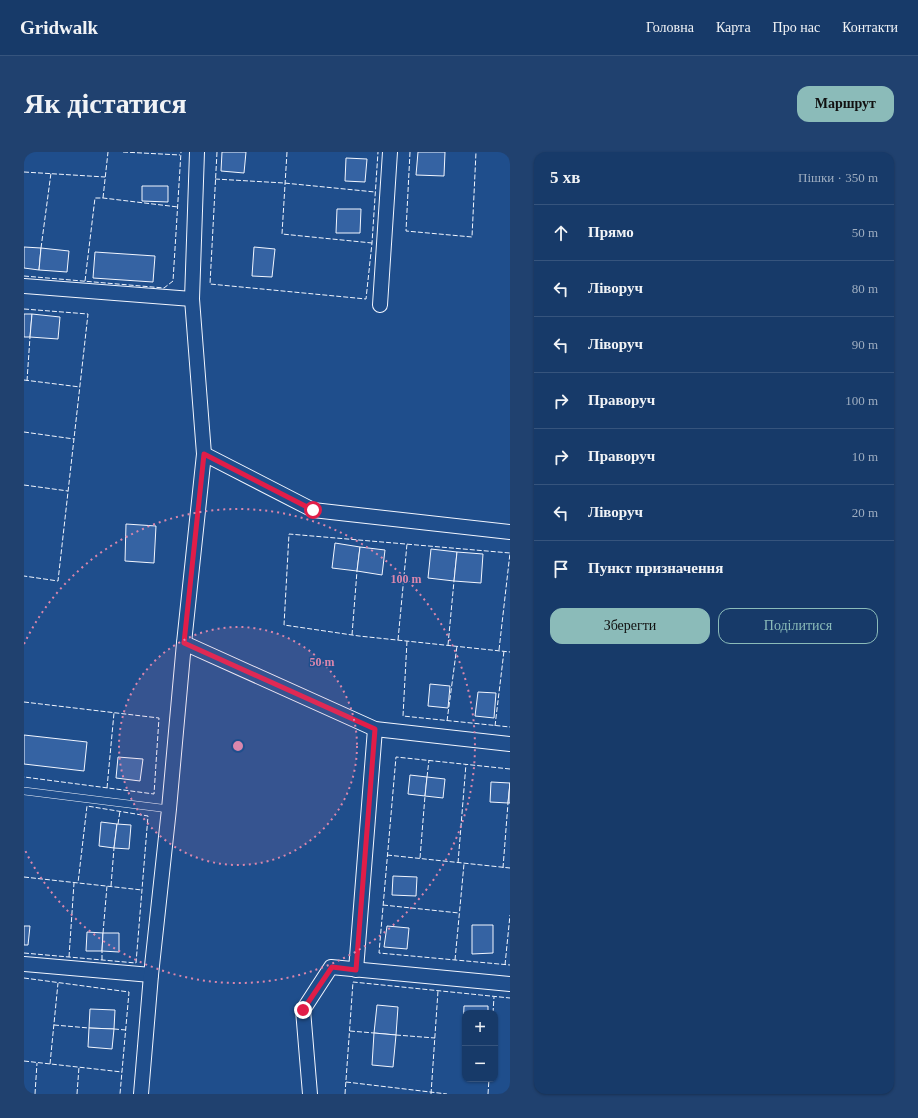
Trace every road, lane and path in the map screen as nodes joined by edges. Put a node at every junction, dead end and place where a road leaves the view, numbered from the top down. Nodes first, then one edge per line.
1 (197, 152) edge
2 (390, 152) edge
3 (24, 286) edge
4 (192, 300) junction
5 (380, 305) dead end
6 (204, 454) junction
7 (510, 532) edge
8 (184, 643) junction
9 (375, 729) junction
10 (510, 744) edge
11 (24, 791) edge
12 (169, 809) junction
13 (24, 964) edge
14 (356, 970) junction
15 (151, 975) junction
16 (510, 984) edge
17 (141, 1094) edge
18 (310, 1094) edge

1 - 4 street
2 - 5 street
3 - 4 street
4 - 6 street
6 - 7 street
6 - 8 street
8 - 9 street
8 - 12 street
9 - 10 street
9 - 14 street
11 - 12 lane
12 - 15 street
13 - 15 street
14 - 16 street
14 - 18 street
15 - 17 street

